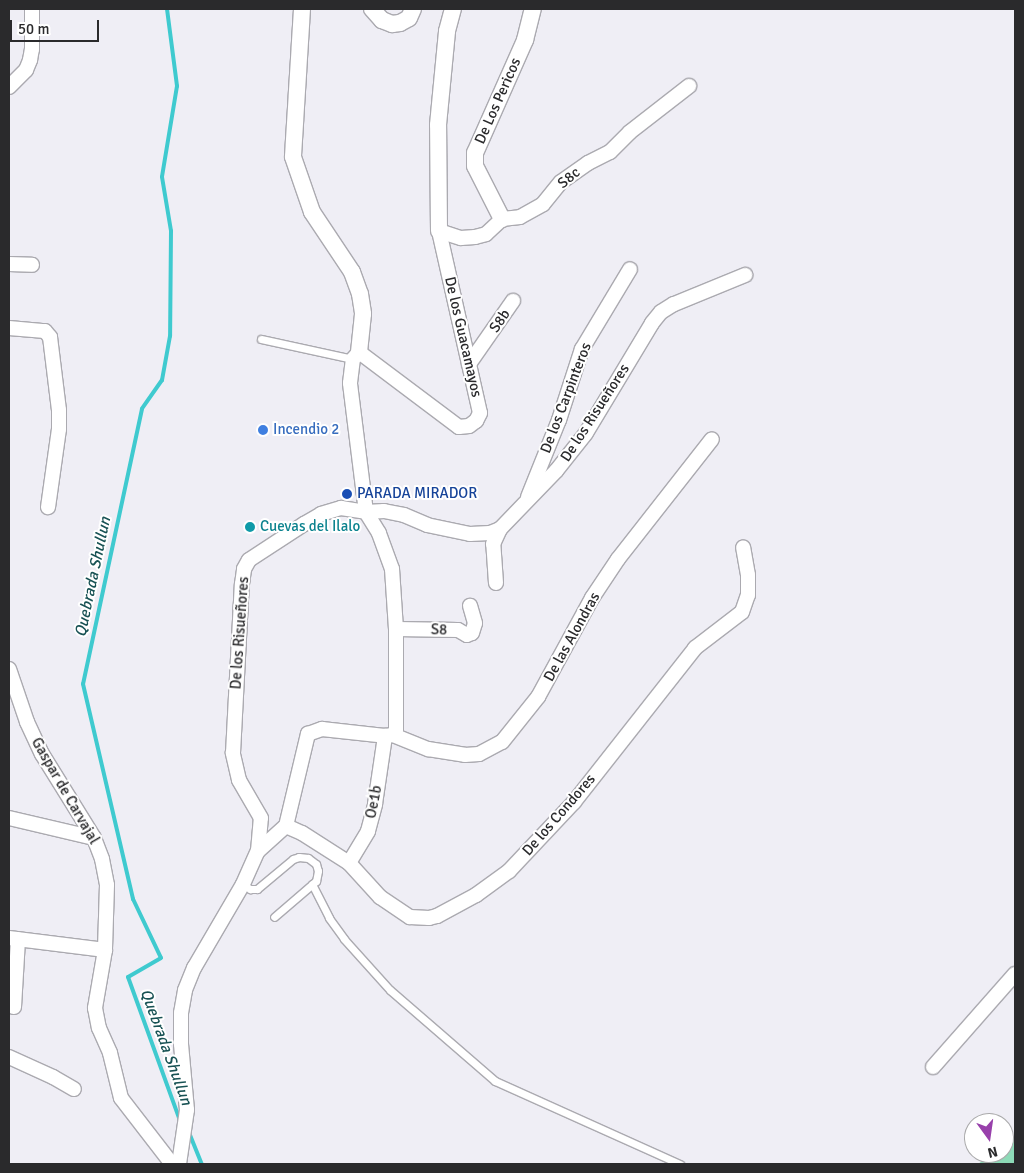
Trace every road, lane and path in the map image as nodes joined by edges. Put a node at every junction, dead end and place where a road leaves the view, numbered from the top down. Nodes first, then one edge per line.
1 (32, 9) edge
2 (302, 9) edge
3 (372, 9) edge
4 (413, 9) edge
5 (453, 9) edge
6 (533, 9) edge
7 (689, 86) dead end
8 (9, 88) edge
9 (502, 219) junction
10 (439, 231) junction
11 (9, 264) edge
12 (32, 265) dead end
13 (630, 269) dead end
14 (745, 274) dead end
15 (513, 301) dead end
16 (9, 328) edge
17 (261, 339) dead end
18 (356, 356) junction
19 (469, 364) junction
20 (712, 439) dead end
21 (525, 504) junction
22 (48, 507) dead end
23 (366, 512) junction
24 (500, 529) junction
25 (743, 547) dead end
26 (496, 583) dead end
27 (470, 606) dead end
28 (396, 629) junction
29 (9, 670) edge
30 (389, 736) junction
31 (9, 818) edge
32 (286, 826) junction
33 (94, 838) junction
34 (258, 851) junction
35 (349, 862) junction
36 (243, 884) junction
37 (312, 884) junction
38 (274, 917) dead end
39 (14, 939) edge
40 (105, 950) junction
41 (1015, 974) edge
42 (14, 1007) dead end
43 (9, 1057) edge
44 (933, 1067) dead end
45 (74, 1089) dead end
46 (172, 1164) edge
47 (179, 1164) edge
48 (680, 1164) edge

1 - 8 street
2 - 18 street
3 - 4 street
5 - 10 street, De los Guacamayos
6 - 9 street, De Los Pericos
7 - 9 street, S8c
9 - 10 street, S8c
10 - 19 street, De los Guacamayos
11 - 12 street
13 - 21 street, De los Carpinteros
14 - 21 street, De los Risueñores
15 - 19 street, S8b
16 - 22 street
17 - 18 lane
18 - 19 street, De los Guacamayos
18 - 23 street
20 - 30 street, De las Alondras
21 - 24 street, De los Risueñores
23 - 24 street, De los Risueñores
23 - 28 street
23 - 34 street, De los Risueñores
24 - 26 street
25 - 35 street, De los Condores
27 - 28 street, S8
28 - 30 street
29 - 33 street, Gaspar de Carvajal
30 - 32 street
30 - 35 street, Oe1b
31 - 33 street
32 - 34 street
32 - 35 street, De los Condores
33 - 40 street, Gaspar de Carvajal
34 - 36 street, De los Risueñores
36 - 37 lane
36 - 47 street, De los Risueñores
37 - 38 lane
37 - 48 lane
39 - 40 street
39 - 42 street
40 - 46 street, Gaspar de Carvajal
41 - 44 street
43 - 45 street

